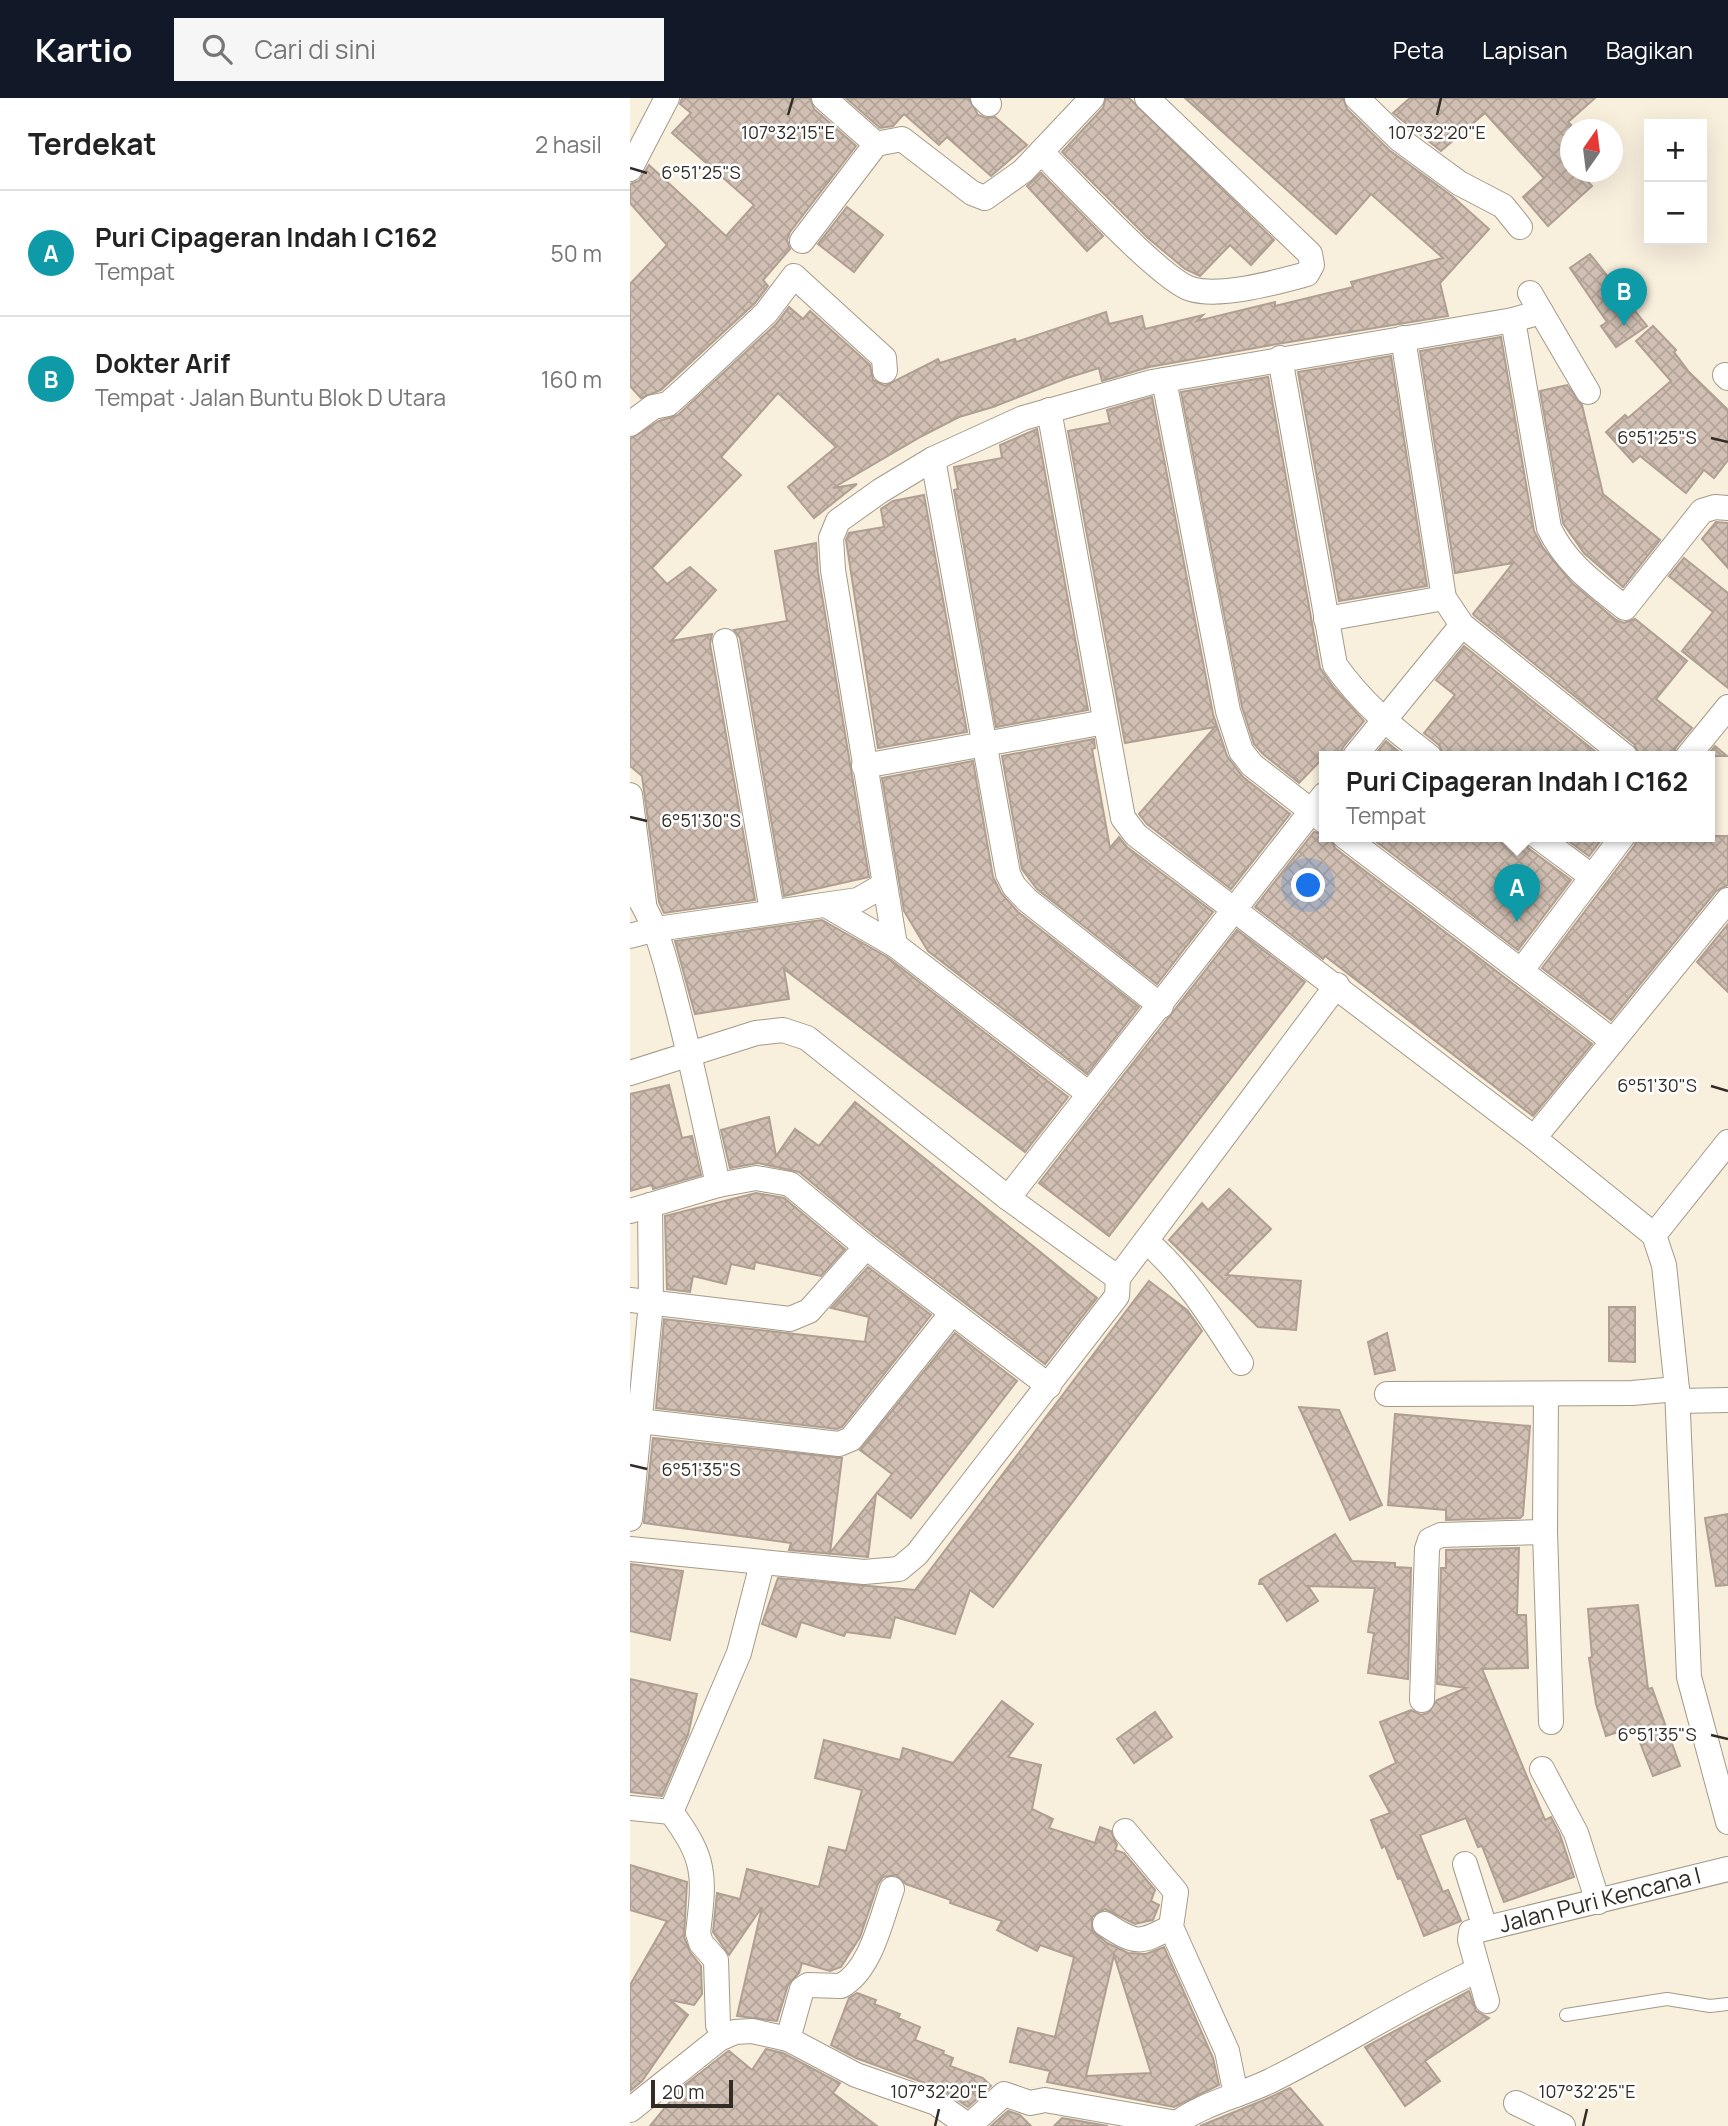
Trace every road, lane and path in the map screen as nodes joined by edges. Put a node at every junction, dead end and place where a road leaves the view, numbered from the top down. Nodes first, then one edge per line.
1 (667, 98) edge
2 (824, 98) edge
3 (1092, 98) edge
4 (1147, 98) edge
5 (1357, 98) edge
6 (876, 144) junction
7 (1041, 152) junction
8 (630, 169) edge
9 (1520, 227) dead end
10 (802, 241) dead end
11 (1513, 320) junction
12 (1404, 338) junction
13 (1280, 358) junction
14 (885, 371) dead end
15 (1164, 380) junction
16 (1588, 392) dead end
17 (1049, 410) junction
18 (630, 424) edge
19 (933, 459) junction
20 (1728, 508) edge
21 (1444, 597) junction
22 (1326, 619) junction
23 (1462, 625) junction
24 (725, 642) dead end
25 (1728, 707) edge
26 (1382, 721) junction
27 (1105, 722) junction
28 (985, 745) junction
29 (1358, 751) edge
30 (1422, 751) edge
31 (1619, 751) edge
32 (1692, 751) edge
33 (864, 766) junction
34 (630, 795) edge
35 (1319, 808) edge
36 (1319, 810) edge
37 (1352, 842) edge
38 (1545, 842) edge
39 (1618, 842) edge
40 (1591, 877) junction
41 (884, 885) junction
42 (637, 894) edge
43 (1728, 900) edge
44 (826, 905) junction
45 (1233, 909) junction
46 (772, 911) junction
47 (657, 929) junction
48 (630, 936) edge
49 (895, 945) junction
50 (1521, 971) junction
51 (1337, 985) junction
52 (1161, 1006) junction
53 (1613, 1041) junction
54 (690, 1054) junction
55 (630, 1073) edge
56 (1089, 1094) junction
57 (1534, 1138) junction
58 (1728, 1142) edge
59 (718, 1185) junction
60 (1008, 1198) junction
61 (640, 1208) edge
62 (1654, 1235) junction
63 (1146, 1241) junction
64 (866, 1247) junction
65 (1118, 1278) junction
66 (641, 1301) edge
67 (952, 1313) junction
68 (1241, 1363) dead end
69 (1049, 1386) junction
70 (1387, 1394) dead end
71 (1546, 1394) junction
72 (1677, 1395) junction
73 (1728, 1400) edge
74 (635, 1420) edge
75 (630, 1519) edge
76 (1545, 1532) junction
77 (630, 1549) edge
78 (762, 1564) junction
79 (1422, 1700) dead end
80 (1551, 1722) dead end
81 (1542, 1769) dead end
82 (630, 1808) edge
83 (671, 1812) junction
84 (1728, 1822) edge
85 (1125, 1831) dead end
86 (1465, 1864) dead end
87 (1728, 1868) edge
88 (892, 1889) dead end
89 (1598, 1902) junction
90 (1105, 1924) dead end
91 (1171, 1927) junction
92 (1478, 1930) junction
93 (1478, 1970) junction
94 (1487, 2001) dead end
95 (1728, 2004) edge
96 (1566, 2015) dead end
97 (718, 2025) dead end
98 (788, 2039) junction
99 (1236, 2095) junction
100 (1516, 2103) dead end
101 (630, 2110) edge
102 (1175, 2124) edge
103 (969, 2126) edge
104 (1563, 2126) edge

1 - 8 street
2 - 6 street
3 - 7 street
4 - 7 street
5 - 9 street
6 - 7 street
6 - 10 street
11 - 12 street
11 - 16 street
11 - 20 street
12 - 13 street
12 - 21 street
13 - 15 street
13 - 22 street
14 - 18 street
15 - 17 street
15 - 35 street
17 - 19 street
17 - 27 street
19 - 28 street
19 - 33 street
21 - 22 street
21 - 23 street
22 - 26 street
23 - 26 street
23 - 31 street
24 - 46 street
25 - 32 street
26 - 29 street
26 - 30 street
27 - 28 street
27 - 45 street
28 - 33 street
28 - 52 street
33 - 41 street
34 - 42 street
36 - 45 street
37 - 50 street
38 - 40 street
39 - 40 street
40 - 50 street
41 - 44 street
41 - 49 street
42 - 47 street
43 - 53 street
44 - 46 street
44 - 49 street
45 - 51 street
45 - 52 street
46 - 47 street
47 - 48 street
47 - 54 street
49 - 56 street
50 - 53 street
51 - 57 street
51 - 63 street
52 - 56 street
53 - 57 street
54 - 55 street
54 - 59 street
54 - 60 street
56 - 60 street
57 - 62 street
58 - 62 street
59 - 61 street
59 - 64 street
60 - 65 street
61 - 66 street
62 - 72 street
63 - 65 street
63 - 68 street
64 - 66 street
64 - 67 street
65 - 69 street
66 - 74 street
67 - 69 street
67 - 74 street
69 - 78 street
70 - 71 street
71 - 72 street
71 - 76 street
72 - 73 street
72 - 84 street
74 - 75 street
76 - 79 street
76 - 80 street
77 - 78 street
78 - 83 street
81 - 89 street
82 - 83 street
83 - 97 street
85 - 91 street
86 - 92 street
87 - 89 street, Jalan Puri Kencana I
88 - 98 street
89 - 92 street, Jalan Puri Kencana I
90 - 91 street
91 - 99 street
92 - 93 street
93 - 94 street
93 - 99 street
95 - 96 lane
98 - 101 street
98 - 103 street
99 - 102 street
100 - 104 street
102 - 103 street

